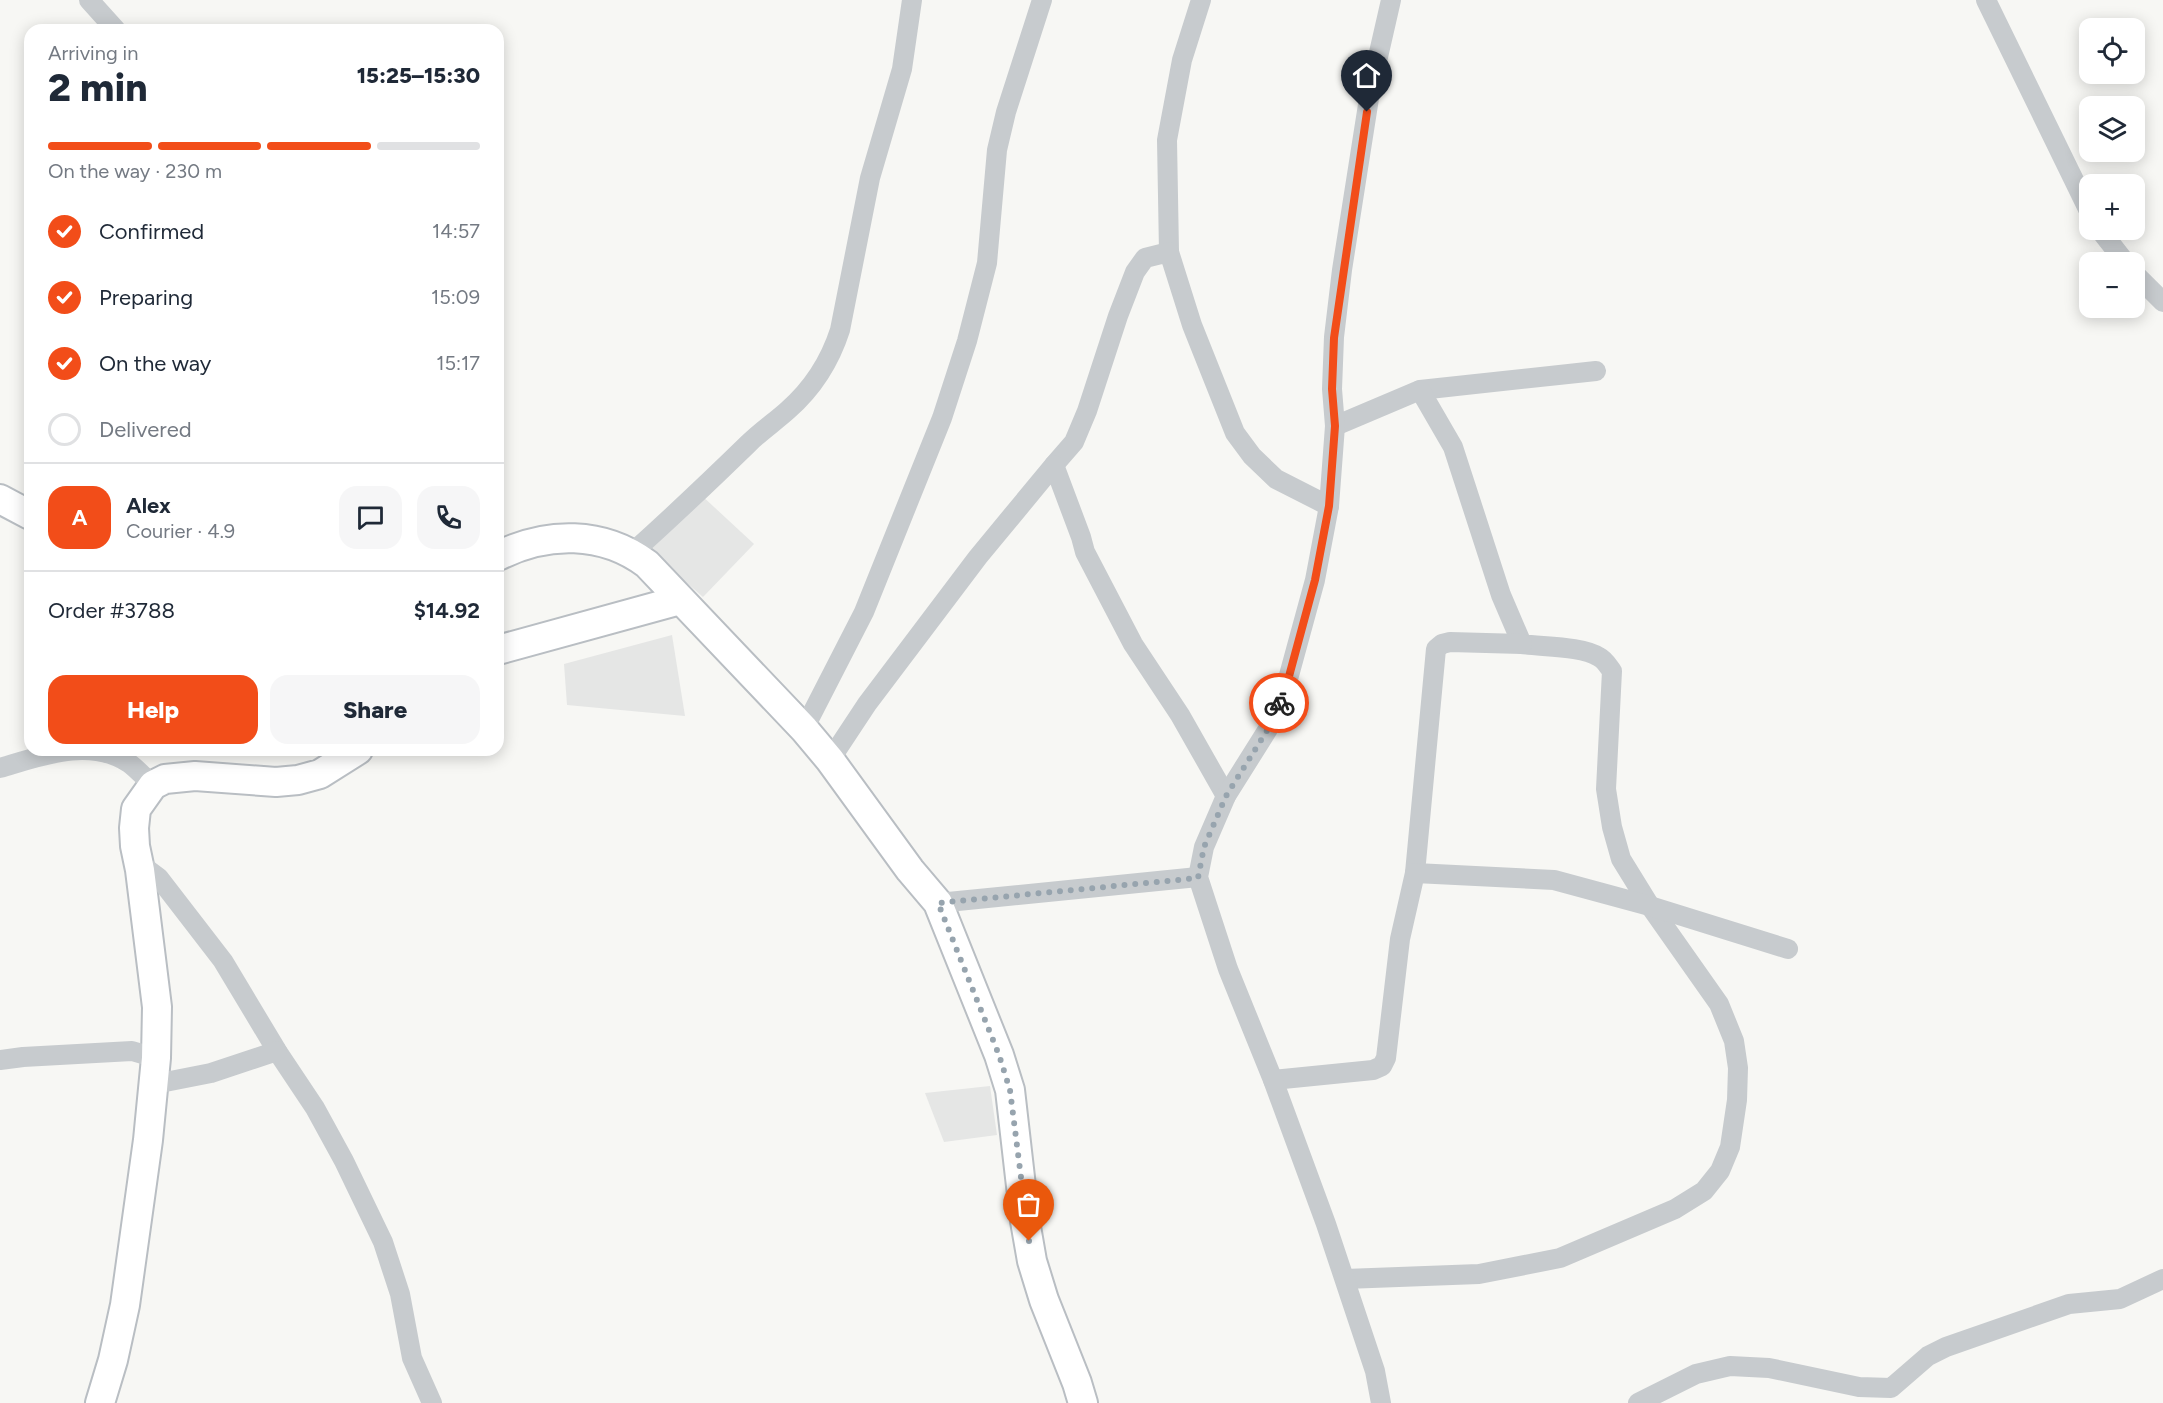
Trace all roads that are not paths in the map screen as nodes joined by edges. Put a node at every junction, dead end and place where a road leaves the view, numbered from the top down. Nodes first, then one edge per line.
1 (89, 0) edge
2 (912, 0) edge
3 (1042, 0) edge
4 (1201, 0) edge
5 (1391, 0) edge
6 (1986, 0) edge
7 (111, 24) edge
8 (2079, 190) edge
9 (2108, 240) edge
10 (1169, 252) junction
11 (2117, 252) edge
12 (2145, 284) edge
13 (2163, 302) edge
14 (1596, 371) dead end
15 (1420, 390) junction
16 (1335, 426) junction
17 (1054, 465) junction
18 (0, 499) edge
19 (1329, 506) junction
20 (24, 512) edge
21 (632, 553) junction
22 (504, 554) edge
23 (680, 600) junction
24 (1522, 645) junction
25 (504, 648) edge
26 (804, 729) junction
27 (43, 756) edge
28 (110, 756) edge
29 (348, 756) edge
30 (830, 760) junction
31 (0, 768) edge
32 (153, 785) junction
33 (1226, 796) junction
34 (140, 870) junction
35 (1415, 873) junction
36 (1198, 878) junction
37 (938, 903) junction
38 (1650, 906) junction
39 (1788, 949) dead end
40 (277, 1051) junction
41 (0, 1060) edge
42 (155, 1071) junction
43 (1273, 1080) junction
44 (1345, 1279) junction
45 (2163, 1279) edge
46 (100, 1403) edge
47 (432, 1403) edge
48 (1083, 1403) edge
49 (1381, 1403) edge
50 (1638, 1403) edge

1 - 7 street
2 - 21 street
3 - 26 street
4 - 10 street
5 - 16 street
6 - 8 street
9 - 11 street
10 - 17 street
10 - 19 street
12 - 13 street
14 - 15 street
15 - 16 street
15 - 24 street
16 - 19 street
17 - 30 street
17 - 33 street
18 - 20 street
19 - 33 street
21 - 22 street
21 - 23 street
23 - 25 street
23 - 26 street
24 - 35 street
24 - 38 street
26 - 30 street
27 - 31 street
28 - 32 street
29 - 32 street
30 - 37 street
32 - 34 street
33 - 36 street
34 - 40 street
34 - 42 street
35 - 38 street
35 - 43 street
36 - 37 street
36 - 43 street
37 - 48 street
38 - 39 street
38 - 44 street
40 - 42 street
40 - 47 street
41 - 42 street
42 - 46 street
43 - 44 street
44 - 49 street
45 - 50 street

